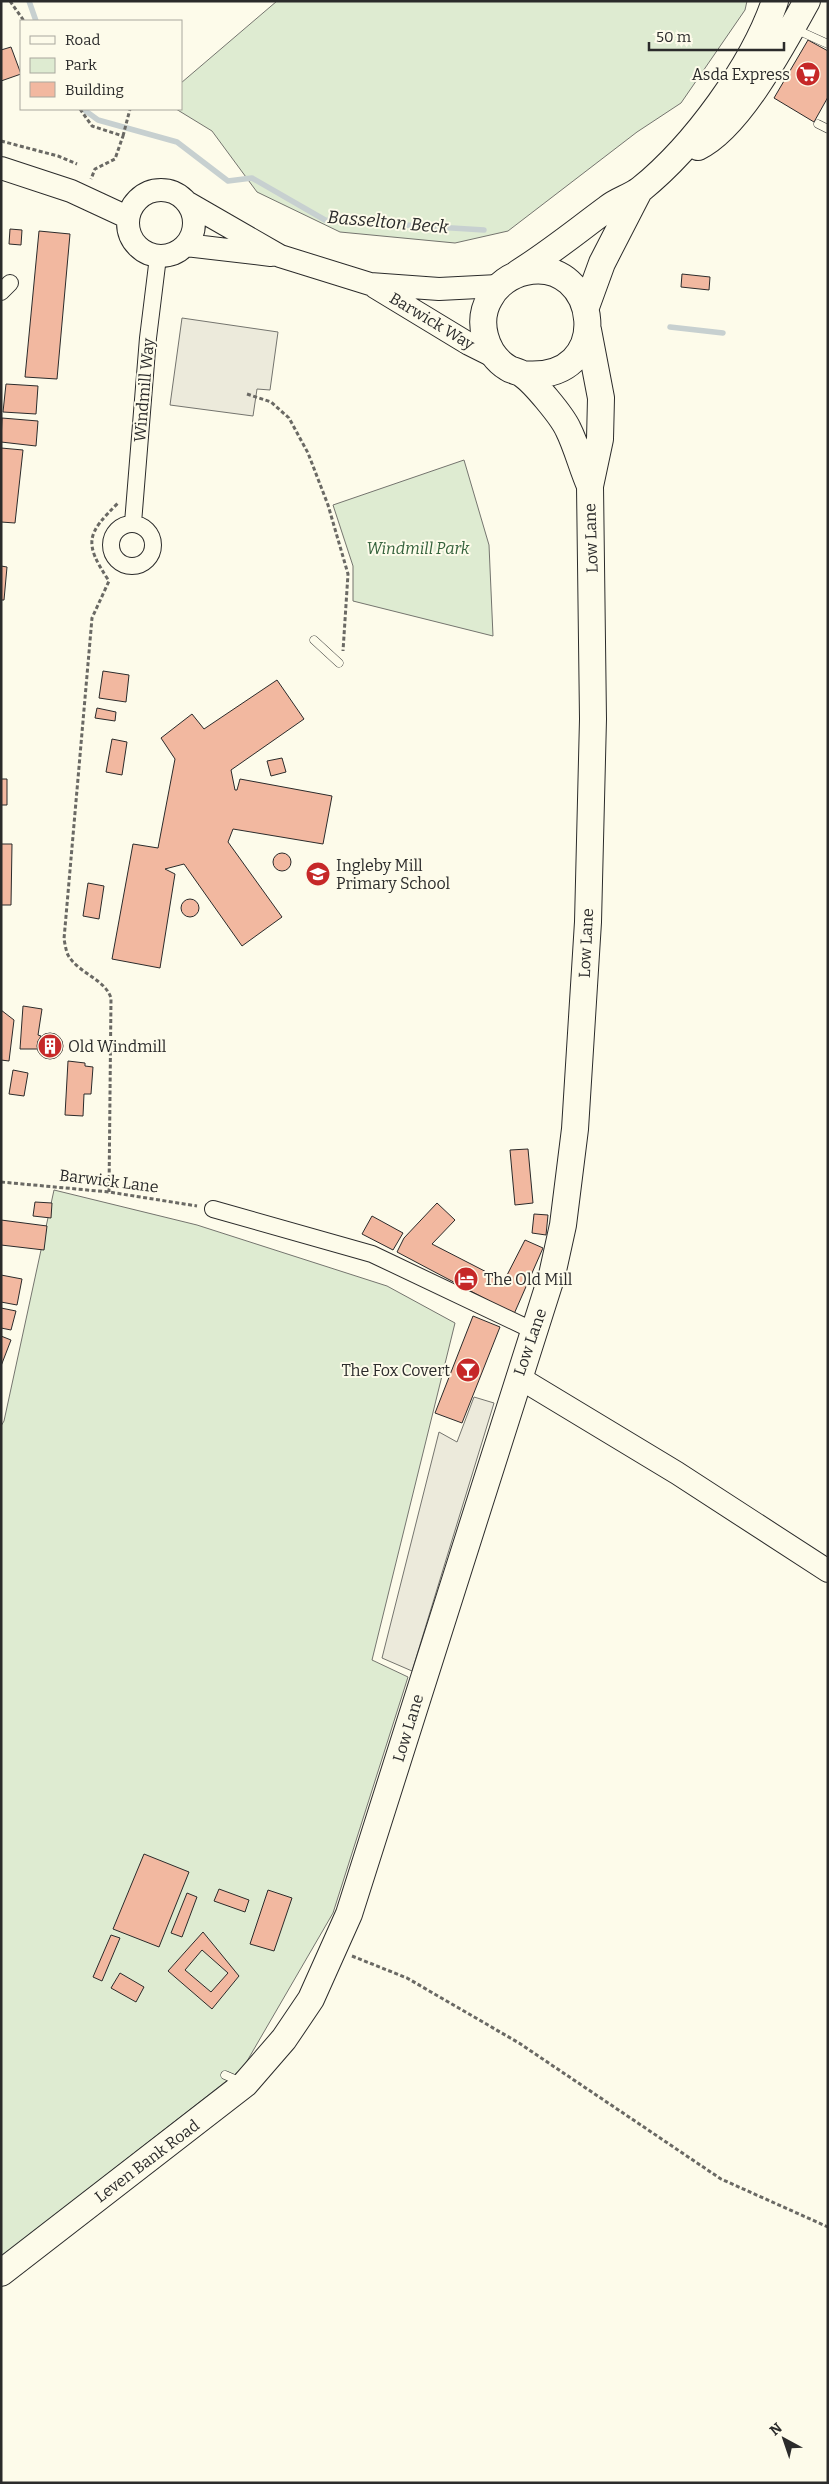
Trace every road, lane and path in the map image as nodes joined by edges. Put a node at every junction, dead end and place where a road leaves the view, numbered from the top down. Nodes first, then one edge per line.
1 (10, 1) edge
2 (775, 1) edge
3 (807, 1) edge
4 (23, 20) edge
5 (792, 28) junction
6 (828, 44) edge
7 (81, 110) edge
8 (130, 110) edge
9 (818, 124) dead end
10 (828, 129) edge
11 (122, 136) junction
12 (1, 140) edge
13 (676, 157) junction
14 (77, 164) dead end
15 (1, 168) edge
16 (639, 191) junction
17 (83, 197) junction
18 (188, 203) junction
19 (128, 217) junction
20 (186, 245) junction
21 (280, 256) junction
22 (158, 257) junction
23 (507, 280) junction
24 (370, 284) junction
25 (587, 318) junction
26 (495, 357) junction
27 (522, 374) junction
28 (247, 394) dead end
29 (590, 486) junction
30 (122, 496) dead end
31 (133, 523) dead end
32 (314, 640) dead end
33 (339, 663) joint
34 (1, 1182) edge
35 (109, 1192) junction
36 (213, 1209) joint
37 (534, 1331) junction
38 (518, 1377) junction
39 (828, 1571) edge
40 (335, 1950) junction
41 (284, 2040) joint
42 (828, 2227) edge
43 (1, 2273) edge

1 - 4 path
2 - 13 main road
3 - 5 main road
5 - 6 lane
5 - 13 main road
7 - 11 path
8 - 11 path
9 - 10 lane
11 - 17 path
12 - 14 path
13 - 16 main road
15 - 17 street
16 - 23 main road
16 - 25 main road
17 - 19 street
18 - 19 street
18 - 20 street
18 - 21 street, Barwick Way
19 - 22 street
20 - 21 street, Barwick Way
20 - 22 street
21 - 24 street, Barwick Way
22 - 31 street, Windmill Way
23 - 24 street, Barwick Way
23 - 25 main road
23 - 26 main road
24 - 26 street, Barwick Way
25 - 27 main road
25 - 29 main road, Low Lane
26 - 27 main road
27 - 29 main road, Low Lane
28 - 33 path
29 - 37 main road, Low Lane
30 - 35 path
32 - 33 lane
34 - 35 path, Barwick Lane
35 - 36 path, Barwick Lane
36 - 37 street
37 - 38 main road, Low Lane
38 - 39 street
38 - 40 main road, Low Lane
40 - 41 main road, Low Lane
40 - 42 path
41 - 43 main road, Leven Bank Road

